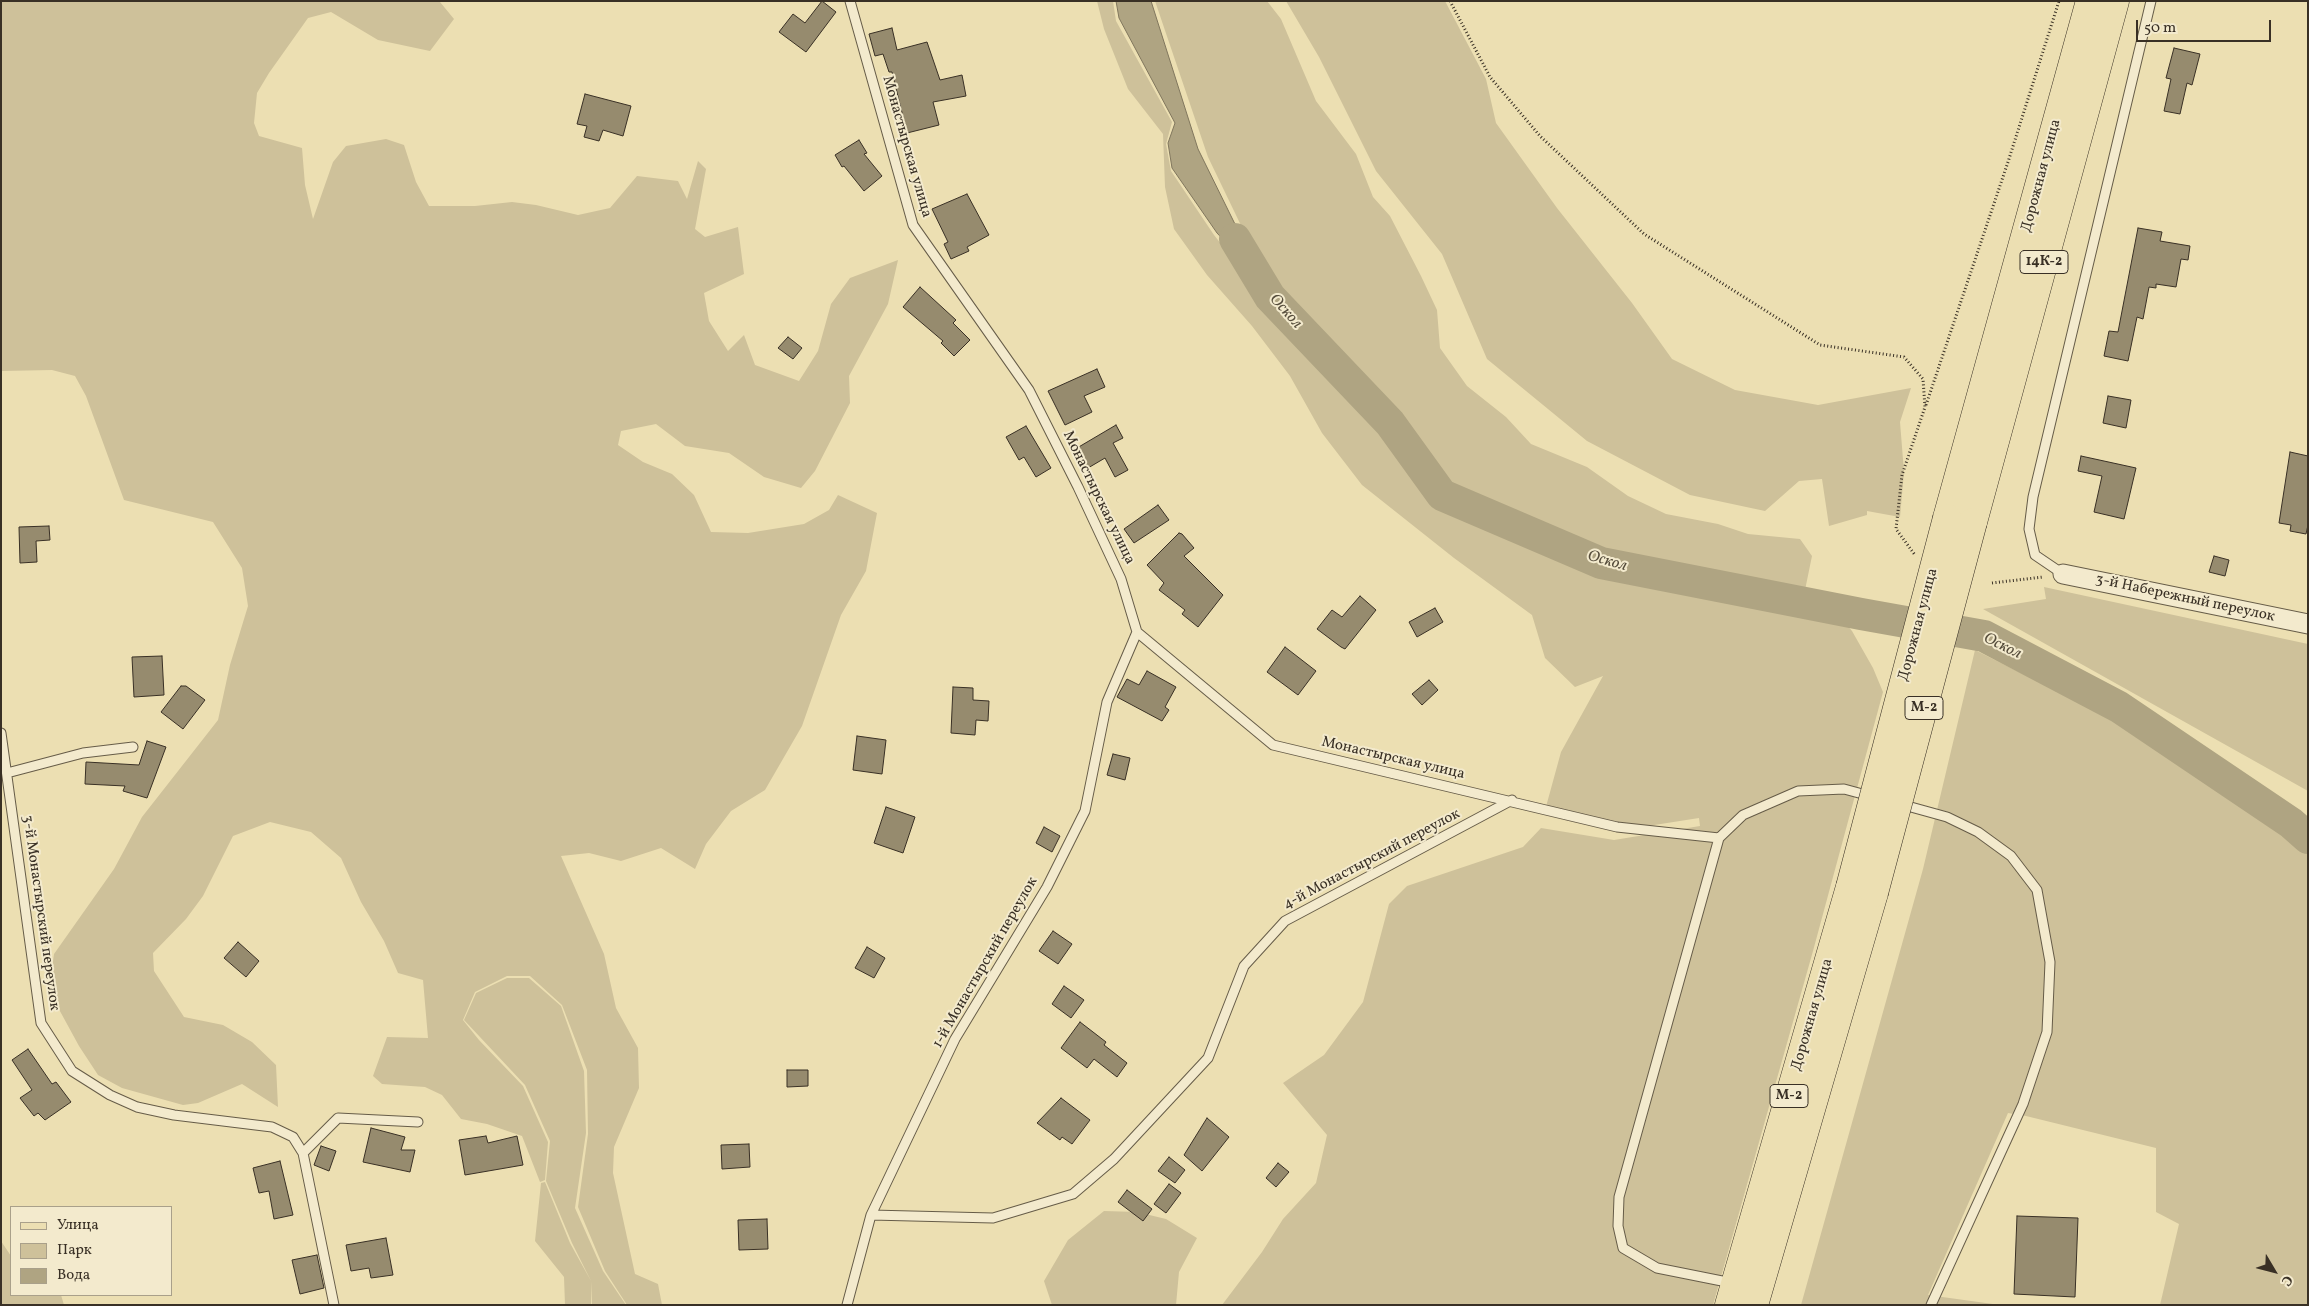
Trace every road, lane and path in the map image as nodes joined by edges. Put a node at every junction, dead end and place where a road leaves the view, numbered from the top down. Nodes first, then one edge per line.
1 (850, 1) edge
2 (1450, 1) edge
3 (2059, 1) edge
4 (2090, 1) edge
5 (2115, 1) edge
6 (2152, 1) edge
7 (1925, 408) junction
8 (1947, 518) joint
9 (1973, 522) joint
10 (1918, 559) dead end
11 (2063, 574) junction
12 (1992, 583) dead end
13 (2308, 624) edge
14 (1137, 632) junction
15 (1, 733) edge
16 (133, 747) dead end
17 (7, 773) junction
18 (1512, 800) junction
19 (1719, 838) junction
20 (1862, 890) junction
21 (418, 1122) dead end
22 (303, 1153) junction
23 (872, 1215) junction
24 (1732, 1294) edge
25 (334, 1305) edge
26 (847, 1305) edge
27 (1754, 1305) edge
28 (1931, 1305) edge

1 - 14 lane, Монастырская улица
2 - 7 path
3 - 7 path
4 - 8 main road, Дорожная улица / 14К-2
5 - 9 main road, Дорожная улица / 14К-2
6 - 11 lane
7 - 10 path
8 - 20 main road, Дорожная улица / М-2, bridge
9 - 20 main road, Дорожная улица / М-2, bridge
11 - 12 path
11 - 13 street, 3-й Набережный переулок
14 - 18 lane, Монастырская улица
14 - 23 lane, 1-й Монастырский переулок
15 - 17 lane, 3-й Монастырский переулок
16 - 17 lane
17 - 22 lane, 3-й Монастырский переулок
18 - 19 lane, Монастырская улица
18 - 23 lane, 4-й Монастырский переулок
19 - 24 lane
19 - 28 lane
20 - 24 main road, Дорожная улица / М-2
20 - 27 main road, Дорожная улица / М-2
21 - 22 lane
22 - 25 lane, 3-й Монастырский переулок
23 - 26 lane, 1-й Монастырский переулок

